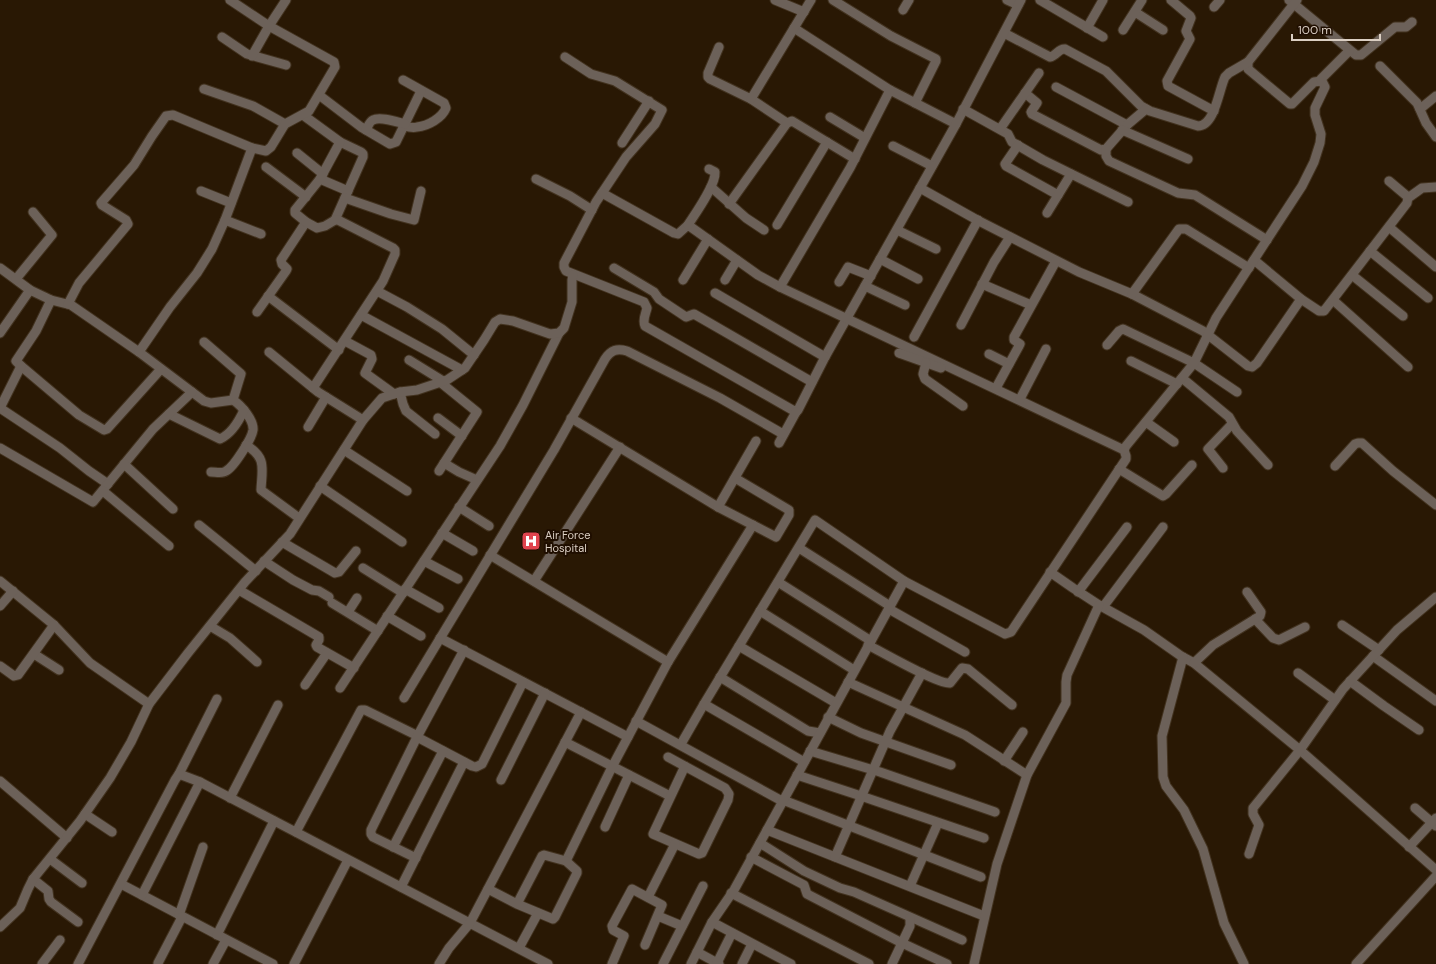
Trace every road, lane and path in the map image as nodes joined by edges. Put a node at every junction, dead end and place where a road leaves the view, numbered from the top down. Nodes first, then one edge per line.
1 (230, 0) edge
2 (286, 0) edge
3 (775, 0) edge
4 (811, 0) edge
5 (834, 0) edge
6 (909, 0) edge
7 (1007, 0) edge
8 (1040, 0) edge
9 (1103, 0) edge
10 (1142, 0) edge
11 (1171, 0) edge
12 (1294, 2) edge
13 (241, 3) edge
14 (1020, 3) edge
15 (1053, 3) edge
16 (903, 10) dead end
17 (804, 12) junction
18 (1134, 12) junction
19 (1412, 22) dead end
20 (269, 26) junction
21 (794, 28) junction
22 (1087, 28) junction
23 (1123, 30) dead end
24 (1163, 30) dead end
25 (1004, 33) junction
26 (222, 37) dead end
27 (1103, 37) dead end
28 (719, 46) dead end
29 (1349, 50) junction
30 (252, 56) junction
31 (565, 57) dead end
32 (1248, 62) junction
33 (286, 65) dead end
34 (1380, 66) dead end
35 (1039, 73) dead end
36 (403, 80) dead end
37 (1321, 81) junction
38 (1056, 87) dead end
39 (204, 89) dead end
40 (421, 90) junction
41 (890, 90) junction
42 (1025, 93) junction
43 (319, 95) junction
44 (1436, 96) edge
45 (751, 99) junction
46 (649, 101) junction
47 (915, 103) junction
48 (963, 109) junction
49 (1146, 109) junction
50 (1420, 110) junction
51 (1214, 111) junction
52 (303, 115) junction
53 (830, 117) dead end
54 (787, 123) junction
55 (285, 124) junction
56 (956, 124) junction
57 (404, 125) junction
58 (1124, 128) junction
59 (1000, 129) junction
60 (366, 130) junction
61 (1436, 137) edge
62 (865, 138) junction
63 (340, 142) junction
64 (827, 142) junction
65 (622, 143) dead end
66 (1018, 145) junction
67 (893, 146) dead end
68 (252, 148) junction
69 (1106, 149) junction
70 (297, 153) dead end
71 (855, 159) junction
72 (1188, 159) dead end
73 (932, 166) junction
74 (266, 167) dead end
75 (709, 169) dead end
76 (1072, 174) junction
77 (322, 176) junction
78 (536, 179) dead end
79 (1389, 181) dead end
80 (711, 187) junction
81 (1436, 187) edge
82 (920, 188) junction
83 (201, 191) dead end
84 (421, 191) dead end
85 (602, 193) junction
86 (347, 194) junction
87 (1058, 195) junction
88 (306, 197) junction
89 (1408, 198) junction
90 (1128, 202) dead end
91 (232, 203) junction
92 (729, 204) junction
93 (592, 210) junction
94 (33, 212) dead end
95 (1047, 213) dead end
96 (225, 220) junction
97 (335, 220) junction
98 (978, 220) junction
99 (306, 222) junction
100 (688, 225) junction
101 (777, 225) dead end
102 (1389, 227) junction
103 (764, 230) dead end
104 (897, 230) junction
105 (261, 234) dead end
106 (1010, 237) junction
107 (708, 239) junction
108 (1267, 240) junction
109 (936, 249) dead end
110 (1370, 251) junction
111 (880, 259) junction
112 (737, 260) junction
113 (1254, 260) junction
114 (1056, 261) junction
115 (1436, 267) edge
116 (0, 268) edge
117 (614, 268) dead end
118 (1248, 268) junction
119 (573, 275) junction
120 (1352, 275) junction
121 (870, 276) junction
122 (16, 279) junction
123 (918, 279) dead end
124 (684, 280) dead end
125 (725, 280) dead end
126 (839, 282) dead end
127 (982, 284) junction
128 (865, 286) junction
129 (780, 287) junction
130 (30, 290) junction
131 (377, 291) junction
132 (715, 293) dead end
133 (1132, 294) junction
134 (268, 296) junction
135 (1428, 298) dead end
136 (1301, 299) junction
137 (51, 300) junction
138 (1333, 300) junction
139 (68, 304) junction
140 (905, 305) dead end
141 (1031, 305) junction
142 (257, 312) dead end
143 (361, 315) junction
144 (1403, 316) dead end
145 (847, 319) junction
146 (961, 325) dead end
147 (0, 333) edge
148 (559, 333) junction
149 (1207, 335) junction
150 (914, 337) dead end
151 (345, 340) junction
152 (204, 342) dead end
153 (1107, 345) dead end
154 (1046, 349) dead end
155 (339, 350) junction
156 (138, 352) junction
157 (269, 352) dead end
158 (898, 353) dead end
159 (989, 354) dead end
160 (474, 355) junction
161 (825, 357) junction
162 (409, 360) dead end
163 (1131, 362) dead end
164 (926, 363) junction
165 (1010, 364) junction
166 (1194, 364) junction
167 (21, 366) junction
168 (1408, 367) dead end
169 (161, 369) junction
170 (462, 370) junction
171 (961, 376) dead end
172 (1179, 381) junction
173 (442, 382) junction
174 (812, 382) junction
175 (313, 388) junction
176 (996, 388) junction
177 (192, 392) junction
178 (1237, 392) dead end
179 (397, 393) junction
180 (326, 397) junction
181 (1020, 399) junction
182 (233, 400) junction
183 (963, 406) dead end
184 (0, 408) edge
185 (244, 410) junction
186 (796, 412) junction
187 (168, 414) junction
188 (438, 418) dead end
189 (571, 418) junction
190 (363, 420) junction
191 (1146, 422) junction
192 (1232, 424) junction
193 (308, 427) dead end
194 (435, 434) dead end
195 (784, 434) junction
196 (462, 436) junction
197 (756, 441) dead end
198 (1174, 442) dead end
199 (779, 443) dead end
200 (246, 445) junction
201 (620, 447) junction
202 (0, 448) edge
203 (344, 450) junction
204 (1124, 450) junction
205 (124, 464) junction
206 (1192, 465) dead end
207 (1268, 465) dead end
208 (1335, 466) dead end
209 (1223, 468) dead end
210 (1119, 469) junction
211 (211, 472) dead end
212 (735, 478) junction
213 (477, 480) junction
214 (320, 486) junction
215 (105, 487) junction
216 (407, 491) dead end
217 (1436, 505) edge
218 (460, 507) junction
219 (718, 507) junction
220 (173, 509) dead end
221 (299, 518) junction
222 (199, 525) dead end
223 (752, 525) junction
224 (489, 526) dead end
225 (1127, 527) dead end
226 (1162, 527) dead end
227 (442, 533) junction
228 (282, 542) junction
229 (402, 542) dead end
230 (169, 546) dead end
231 (799, 548) junction
232 (356, 551) dead end
233 (473, 551) dead end
234 (490, 555) junction
235 (264, 561) junction
236 (424, 561) junction
237 (363, 568) dead end
238 (256, 571) junction
239 (1050, 572) junction
240 (458, 578) dead end
241 (0, 581) edge
242 (534, 581) junction
243 (904, 581) junction
244 (778, 582) junction
245 (239, 590) junction
246 (13, 591) junction
247 (404, 591) junction
248 (1078, 592) junction
249 (1247, 592) dead end
250 (1436, 597) edge
251 (358, 598) dead end
252 (0, 606) edge
253 (1101, 606) junction
254 (889, 607) junction
255 (439, 608) dead end
256 (760, 611) junction
257 (348, 612) junction
258 (388, 616) junction
259 (1255, 619) junction
260 (54, 625) junction
261 (1342, 625) dead end
262 (210, 626) junction
263 (1305, 627) dead end
264 (378, 631) junction
265 (421, 636) dead end
266 (440, 638) junction
267 (870, 643) junction
268 (739, 646) junction
269 (464, 650) junction
270 (965, 652) dead end
271 (327, 653) junction
272 (1376, 653) junction
273 (34, 654) junction
274 (1183, 657) junction
275 (257, 662) dead end
276 (668, 662) junction
277 (1194, 663) junction
278 (0, 666) edge
279 (354, 668) junction
280 (59, 670) dead end
281 (854, 670) junction
282 (922, 673) junction
283 (1298, 673) dead end
284 (720, 677) junction
285 (1350, 681) junction
286 (523, 682) junction
287 (848, 682) junction
288 (305, 685) dead end
289 (340, 688) dead end
290 (545, 693) junction
291 (404, 698) dead end
292 (217, 699) dead end
293 (1334, 700) junction
294 (1436, 700) edge
295 (836, 703) junction
296 (149, 704) junction
297 (704, 704) junction
298 (278, 705) dead end
299 (1012, 705) dead end
300 (904, 708) junction
301 (580, 712) junction
302 (828, 718) junction
303 (636, 721) junction
304 (1419, 730) dead end
305 (1023, 732) dead end
306 (820, 733) junction
307 (417, 736) junction
308 (628, 737) junction
309 (886, 741) junction
310 (565, 742) junction
311 (680, 744) junction
312 (1300, 750) junction
313 (443, 751) junction
314 (810, 751) junction
315 (668, 757) dead end
316 (1004, 760) junction
317 (464, 762) junction
318 (804, 762) junction
319 (951, 765) dead end
320 (685, 766) junction
321 (612, 767) junction
322 (872, 770) junction
323 (179, 774) junction
324 (629, 775) junction
325 (797, 775) junction
326 (1027, 775) junction
327 (501, 780) dead end
328 (0, 781) edge
329 (200, 782) junction
330 (670, 796) junction
331 (861, 796) junction
332 (230, 798) junction
333 (782, 801) junction
334 (1415, 808) dead end
335 (994, 812) dead end
336 (85, 814) junction
337 (274, 821) junction
338 (1435, 822) edge
339 (938, 823) junction
340 (849, 826) junction
341 (605, 827) dead end
342 (767, 830) junction
343 (112, 832) dead end
344 (296, 832) junction
345 (67, 838) junction
346 (984, 838) dead end
347 (760, 843) junction
348 (675, 844) junction
349 (203, 847) dead end
350 (393, 847) junction
351 (1409, 847) junction
352 (1249, 854) dead end
353 (924, 855) junction
354 (751, 857) junction
355 (835, 857) junction
356 (416, 858) junction
357 (50, 859) junction
358 (348, 860) junction
359 (566, 861) junction
360 (1436, 870) edge
361 (981, 876) dead end
362 (1436, 876) edge
363 (33, 879) junction
364 (82, 883) dead end
365 (120, 884) junction
366 (703, 886) dead end
367 (910, 886) junction
368 (401, 887) junction
369 (488, 889) junction
370 (731, 893) junction
371 (142, 895) junction
372 (648, 897) junction
373 (517, 904) junction
374 (538, 913) junction
375 (181, 916) junction
376 (658, 916) junction
377 (984, 916) junction
378 (910, 918) junction
379 (78, 922) dead end
380 (712, 922) junction
381 (470, 923) junction
382 (682, 926) junction
383 (0, 927) edge
384 (732, 933) junction
385 (217, 935) junction
386 (60, 940) dead end
387 (226, 940) junction
388 (962, 940) dead end
389 (902, 943) junction
390 (752, 944) junction
391 (645, 945) dead end
392 (519, 948) junction
393 (697, 952) junction
394 (158, 963) edge
395 (42, 964) edge
396 (78, 964) edge
397 (213, 964) edge
398 (273, 964) edge
399 (294, 964) edge
400 (439, 964) edge
401 (548, 964) edge
402 (612, 964) edge
403 (663, 964) edge
404 (691, 964) edge
405 (718, 964) edge
406 (742, 964) edge
407 (791, 964) edge
408 (869, 964) edge
409 (892, 964) edge
410 (946, 964) edge
411 (974, 964) edge
412 (1244, 964) edge
413 (1356, 964) edge

1 - 13 street
2 - 20 street
3 - 17 street
4 - 17 street
5 - 47 street
6 - 16 street
7 - 14 street
8 - 15 street
9 - 22 street
10 - 18 street
11 - 51 street
12 - 29 street
12 - 32 street
13 - 20 street
14 - 25 street
15 - 22 street
17 - 21 street
18 - 23 street
18 - 24 street
19 - 29 street
20 - 30 street
20 - 43 street
21 - 41 street
21 - 45 street
22 - 27 street
25 - 48 street
25 - 49 street
26 - 30 street
28 - 45 street
29 - 37 street
30 - 33 street
31 - 46 street
32 - 37 street
32 - 51 street
34 - 50 street
35 - 42 street
36 - 40 street
37 - 108 street
38 - 58 street
39 - 55 street
40 - 57 street
40 - 57 street
41 - 47 street
41 - 62 street
42 - 59 street
42 - 69 street
43 - 52 street
43 - 60 street
44 - 50 street
45 - 54 street
46 - 65 street
46 - 85 street
47 - 56 street
48 - 56 street
48 - 59 street
49 - 51 street
49 - 58 street
50 - 61 street
52 - 55 street
52 - 63 street
53 - 62 street
54 - 64 street
54 - 92 street
55 - 68 street
56 - 73 street
57 - 60 street
57 - 60 street
58 - 69 street
58 - 72 street
59 - 66 street
62 - 71 street
63 - 77 street
63 - 86 street
64 - 71 street
64 - 101 street
66 - 76 street
66 - 87 street
67 - 73 street
68 - 91 street
68 - 139 street
69 - 108 street
70 - 77 street
71 - 129 street
73 - 82 street
74 - 88 street
75 - 80 street
76 - 87 street
76 - 90 street
77 - 86 street
77 - 88 street
78 - 93 street
79 - 89 street
80 - 92 street
80 - 100 street
81 - 89 street
82 - 98 street
82 - 104 street
83 - 91 street
84 - 86 street
85 - 93 street
85 - 100 street
86 - 97 street
87 - 95 street
88 - 99 street
89 - 102 street
91 - 96 street
92 - 103 street
93 - 119 street
94 - 122 street
96 - 105 street
96 - 156 street
97 - 99 street
97 - 131 street
98 - 106 street
98 - 150 street
99 - 134 street
100 - 107 street
102 - 110 street
102 - 115 street
104 - 109 street
104 - 111 street
106 - 114 street
106 - 127 street
107 - 112 street
107 - 124 street
108 - 113 street
110 - 120 street
110 - 135 street
111 - 121 street
111 - 123 street
112 - 125 street
112 - 129 street
113 - 118 street
113 - 136 street
114 - 133 street
114 - 141 street
116 - 122 street
117 - 174 street
118 - 133 street
118 - 149 street
119 - 148 street
119 - 186 street
120 - 138 street
120 - 144 street
121 - 126 street
121 - 128 street
122 - 130 street
127 - 141 street
127 - 146 street
128 - 140 street
128 - 145 street
129 - 145 street
130 - 137 street
130 - 147 street
131 - 143 street
131 - 160 street
132 - 161 street
133 - 149 street
134 - 142 street
134 - 155 street
136 - 138 street
136 - 149 street
137 - 139 street
137 - 167 street
138 - 168 street
139 - 156 street
141 - 165 street
143 - 151 street
143 - 170 street
145 - 161 street
145 - 176 street
148 - 160 street
148 - 213 street
149 - 166 street
151 - 155 street
151 - 179 street
152 - 182 street
153 - 166 street
154 - 181 street
155 - 175 street
156 - 169 street
157 - 175 street
158 - 164 street
159 - 165 street
160 - 170 street
161 - 174 street
162 - 173 street
163 - 172 street
164 - 171 street
164 - 183 street
165 - 176 street
166 - 172 street
166 - 178 street
167 - 169 street
167 - 184 street
169 - 177 street
170 - 173 street
172 - 191 street
172 - 192 street
173 - 179 street
173 - 196 street
174 - 186 street
175 - 180 street
176 - 181 street
177 - 182 street
177 - 187 street
179 - 190 street
179 - 194 street
180 - 190 street
180 - 193 street
181 - 204 street
182 - 185 street
184 - 215 street
185 - 187 street
185 - 200 street
186 - 195 street
187 - 205 street
188 - 196 street
189 - 195 street
189 - 201 street
189 - 234 street
190 - 203 street
191 - 198 street
191 - 204 street
192 - 207 street
192 - 209 street
195 - 199 street
196 - 213 street
197 - 212 street
200 - 211 street
200 - 221 street
201 - 219 street
201 - 242 street
202 - 215 street
203 - 214 street
203 - 216 street
204 - 210 street
205 - 215 street
205 - 220 street
206 - 210 street
208 - 217 street
210 - 239 street
212 - 219 street
212 - 223 street
213 - 218 street
214 - 221 street
214 - 229 street
215 - 230 street
218 - 224 street
218 - 227 street
219 - 223 street
221 - 228 street
222 - 238 street
223 - 276 street
225 - 248 street
226 - 253 street
227 - 233 street
227 - 236 street
228 - 232 street
228 - 235 street
231 - 243 street
231 - 244 street
231 - 254 street
234 - 242 street
234 - 266 street
235 - 238 street
235 - 257 street
236 - 240 street
236 - 247 street
237 - 247 street
238 - 245 street
239 - 243 street
239 - 248 street
241 - 246 street
242 - 276 street
243 - 254 street
244 - 256 street
244 - 267 street
245 - 262 street
245 - 271 street
246 - 252 street
246 - 260 street
247 - 255 street
247 - 258 street
248 - 253 street
249 - 259 street
250 - 272 street
251 - 257 street
253 - 274 street
253 - 326 street
254 - 267 street
254 - 270 street
256 - 268 street
256 - 281 street
257 - 264 street
258 - 264 street
258 - 265 street
259 - 263 street
259 - 277 street
260 - 273 street
260 - 296 street
261 - 272 street
262 - 275 street
262 - 296 street
264 - 279 street
266 - 269 street
266 - 291 street
267 - 281 street
267 - 282 street
268 - 284 street
268 - 295 street
269 - 286 street
269 - 307 street
271 - 279 street
271 - 288 street
272 - 285 street
272 - 294 street
273 - 278 street
273 - 280 street
274 - 277 street
274 - 412 street
276 - 303 street
277 - 312 street
279 - 289 street
281 - 287 street
282 - 299 street
282 - 300 street
283 - 293 street
284 - 297 street
284 - 306 street
285 - 293 street
285 - 304 street
286 - 290 street
286 - 317 street
287 - 295 street
287 - 300 street
290 - 301 street
290 - 327 street
292 - 323 street
293 - 312 street
295 - 302 street
296 - 336 street
297 - 311 street
297 - 318 street
298 - 332 street
300 - 309 street
300 - 316 street
301 - 308 street
301 - 310 street
302 - 306 street
302 - 309 street
303 - 308 street
303 - 311 street
305 - 316 street
306 - 314 street
307 - 313 street
307 - 344 street
307 - 350 street
308 - 321 street
309 - 319 street
309 - 322 street
310 - 321 street
310 - 369 street
311 - 333 street
312 - 351 street
312 - 352 street
313 - 317 street
313 - 350 street
314 - 318 street
314 - 322 street
315 - 320 street
316 - 326 street
317 - 356 street
318 - 325 street
320 - 330 street
320 - 348 street
321 - 324 street
321 - 359 street
322 - 331 street
322 - 335 street
323 - 329 street
323 - 365 street
324 - 330 street
324 - 341 street
325 - 331 street
325 - 333 street
326 - 377 street
328 - 345 street
329 - 332 street
329 - 371 street
330 - 348 street
331 - 339 street
331 - 340 street
332 - 337 street
333 - 340 street
333 - 342 street
334 - 338 street
336 - 343 street
336 - 345 street
337 - 344 street
337 - 385 street
338 - 351 street
339 - 346 street
339 - 353 street
340 - 353 street
340 - 355 street
342 - 347 street
342 - 355 street
344 - 358 street
345 - 357 street
347 - 354 street
347 - 378 street
348 - 372 street
349 - 375 street
350 - 356 street
351 - 360 street
353 - 361 street
353 - 367 street
354 - 370 street
354 - 389 street
355 - 367 street
356 - 368 street
357 - 363 street
357 - 364 street
358 - 368 street
358 - 399 street
359 - 373 street
359 - 374 street
362 - 413 street
363 - 379 street
363 - 383 street
365 - 371 street
365 - 396 street
366 - 382 street
367 - 377 street
368 - 381 street
369 - 373 street
369 - 381 street
370 - 380 street
370 - 408 street
371 - 375 street
372 - 376 street
372 - 402 street
373 - 374 street
374 - 392 street
375 - 385 street
375 - 394 street
376 - 382 street
376 - 391 street
377 - 411 street
378 - 388 street
378 - 389 street
380 - 384 street
380 - 393 street
381 - 392 street
381 - 400 street
382 - 403 street
384 - 390 street
384 - 405 street
385 - 387 street
386 - 395 street
387 - 397 street
387 - 398 street
389 - 409 street
389 - 410 street
390 - 406 street
390 - 407 street
392 - 401 street
393 - 404 street
393 - 405 street

